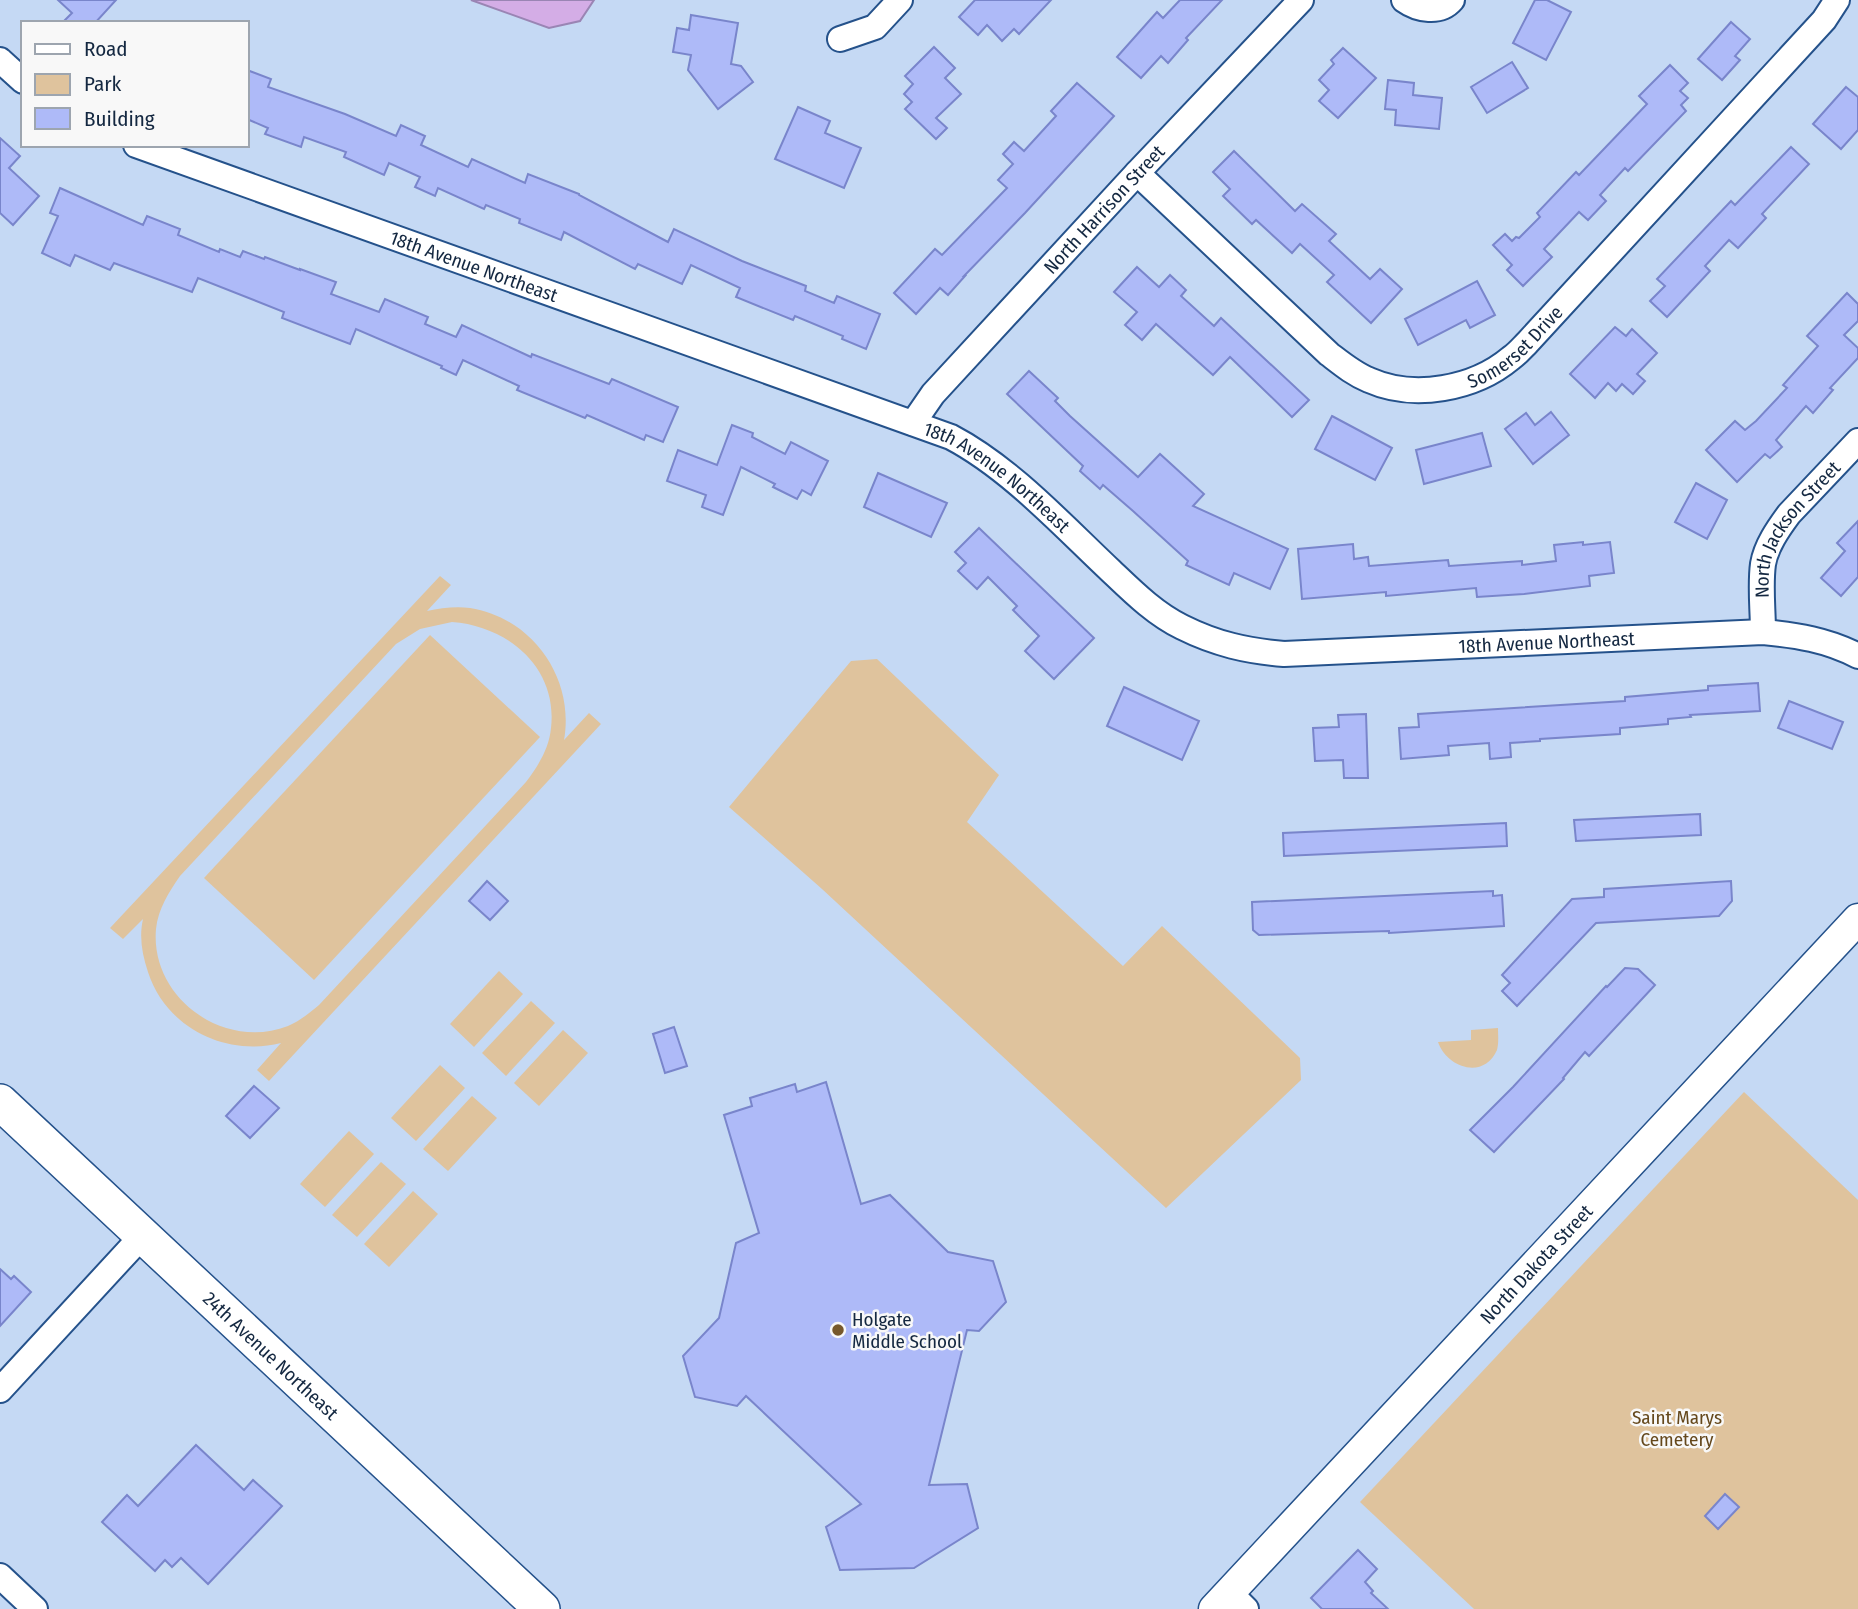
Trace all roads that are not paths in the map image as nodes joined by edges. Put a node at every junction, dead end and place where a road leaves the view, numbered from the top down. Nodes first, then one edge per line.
1 (901, 0) edge
2 (1301, 0) edge
3 (1404, 0) edge
4 (1452, 0) edge
5 (1836, 0) edge
6 (840, 39) dead end
7 (0, 60) edge
8 (21, 79) edge
9 (142, 147) edge
10 (1137, 173) junction
11 (913, 423) junction
12 (1858, 441) edge
13 (1763, 632) junction
14 (1858, 656) edge
15 (1858, 919) edge
16 (0, 1102) edge
17 (143, 1236) junction
18 (0, 1390) edge
19 (0, 1576) edge
20 (1230, 1604) edge
21 (35, 1609) edge
22 (542, 1609) edge

1 - 6 street
2 - 10 street, North Harrison Street
3 - 4 street
5 - 10 street, Somerset Drive
7 - 8 street
9 - 11 street, 18th Avenue Northeast
10 - 11 street, North Harrison Street
11 - 13 street, 18th Avenue Northeast
12 - 13 street, North Jackson Street
13 - 14 street, 18th Avenue Northeast
15 - 20 street, North Dakota Street
16 - 17 main road, 24th Avenue Northeast
17 - 18 street
17 - 22 main road, 24th Avenue Northeast
19 - 21 street

